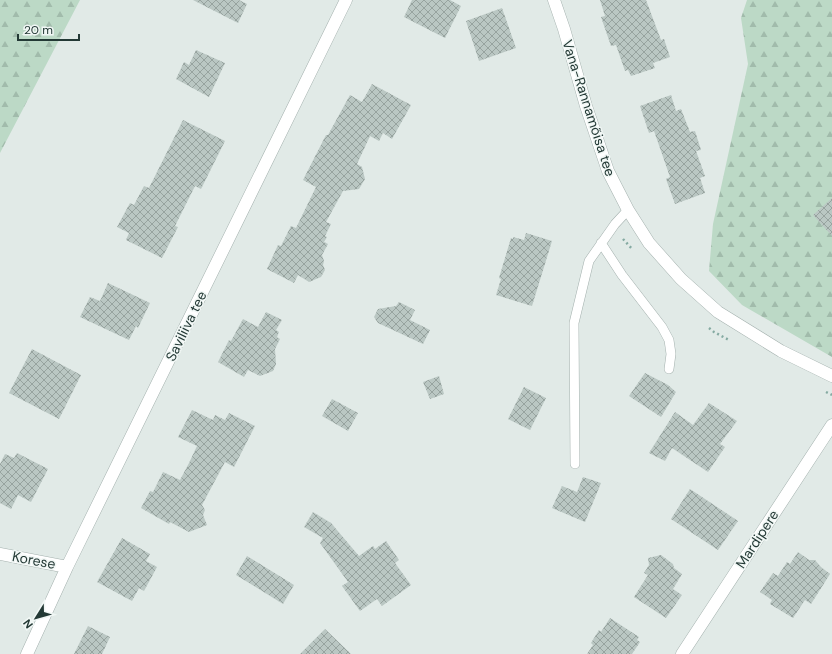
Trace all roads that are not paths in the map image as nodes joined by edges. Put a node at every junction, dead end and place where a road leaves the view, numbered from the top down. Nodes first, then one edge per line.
1 (346, 0) edge
2 (554, 0) edge
3 (628, 210) junction
4 (601, 243) junction
5 (669, 368) dead end
6 (832, 376) edge
7 (832, 424) edge
8 (575, 464) dead end
9 (0, 554) edge
10 (67, 567) junction
11 (27, 654) edge
12 (682, 654) edge

1 - 10 street, Saviliiva tee
2 - 3 street, Vana-Rannamõisa tee
3 - 4 lane
3 - 6 street, Vana-Rannamõisa tee
4 - 5 lane
4 - 8 lane
7 - 12 street, Mardipere
9 - 10 street, Korese
10 - 11 street, Saviliiva tee

